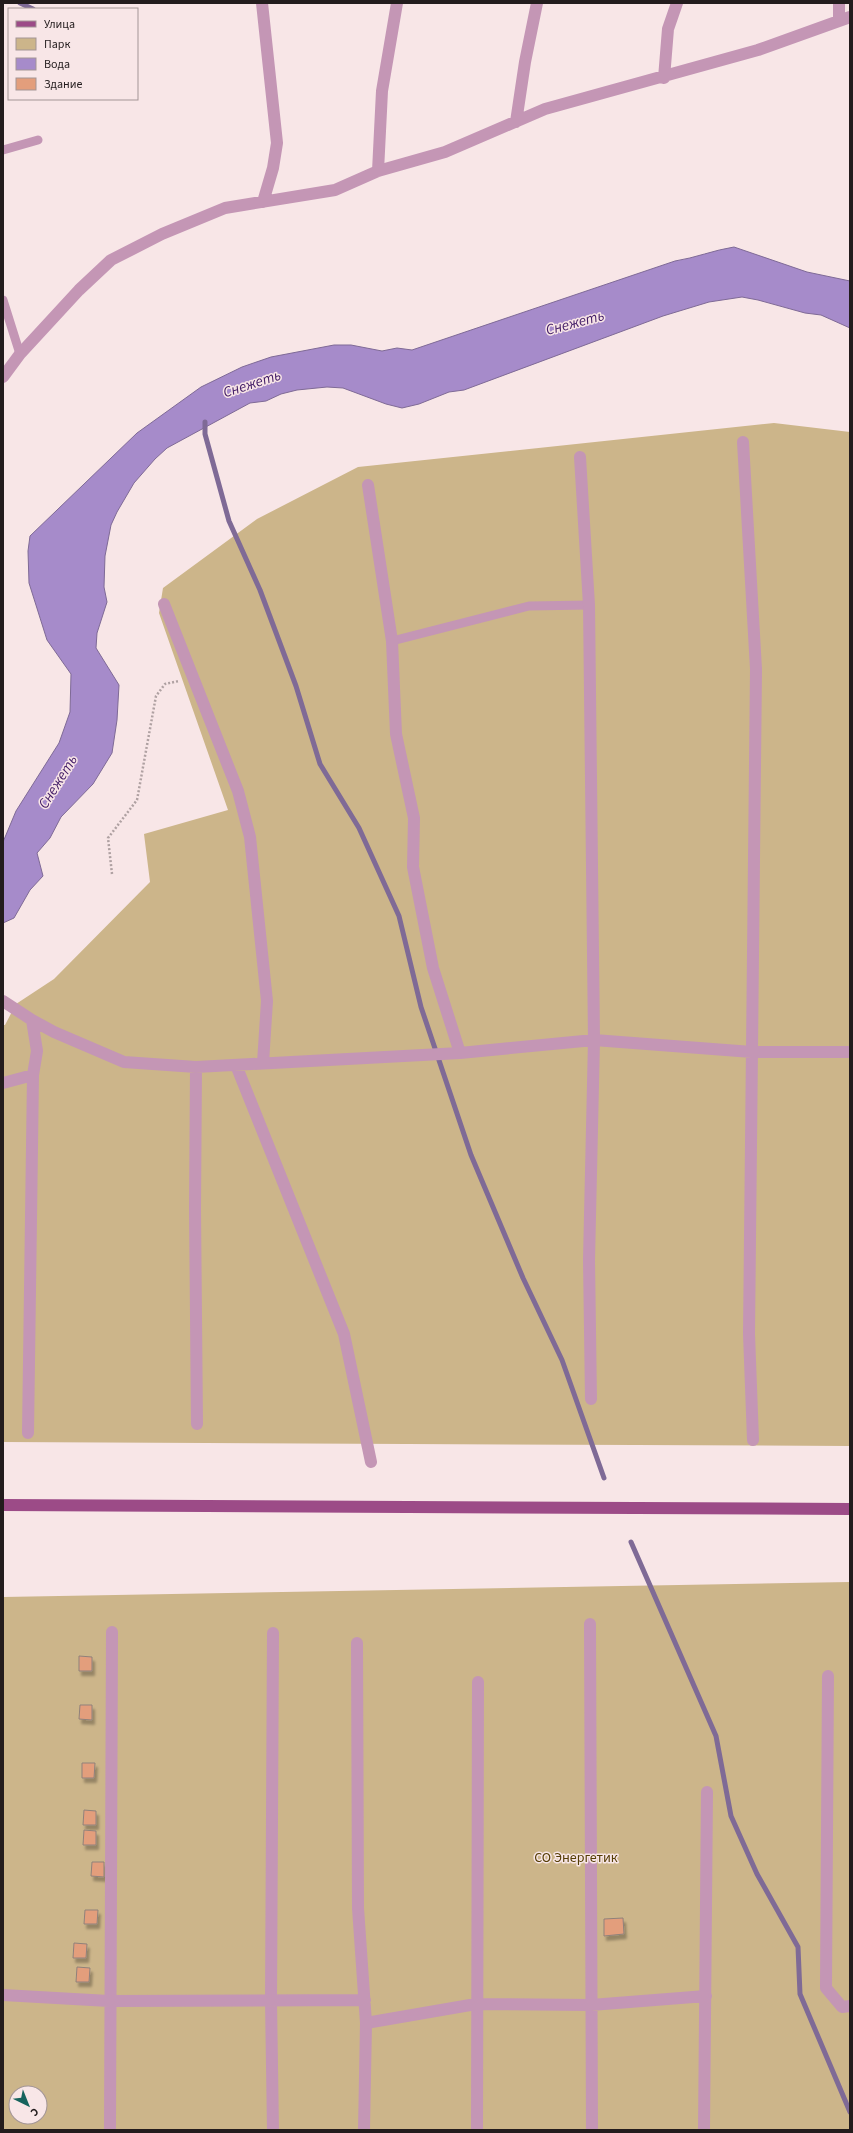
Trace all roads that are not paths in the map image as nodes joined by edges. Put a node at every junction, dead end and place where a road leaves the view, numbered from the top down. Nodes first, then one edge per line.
1 (262, 3) edge
2 (397, 3) edge
3 (538, 3) edge
4 (677, 3) edge
5 (839, 3) edge
6 (844, 18) edge
7 (664, 78) junction
8 (516, 122) junction
9 (38, 140) dead end
10 (3, 150) edge
11 (378, 171) junction
12 (263, 202) junction
13 (3, 300) edge
14 (20, 354) junction
15 (3, 376) edge
16 (743, 442) dead end
17 (580, 457) dead end
18 (368, 485) dead end
19 (164, 604) dead end
20 (589, 605) junction
21 (392, 641) junction
22 (3, 1001) edge
23 (32, 1020) junction
24 (594, 1040) junction
25 (752, 1052) junction
26 (850, 1052) edge
27 (460, 1053) junction
28 (263, 1063) junction
29 (236, 1065) junction
30 (196, 1067) junction
31 (33, 1075) junction
32 (3, 1083) edge
33 (591, 1399) dead end
34 (198, 1424) dead end
35 (28, 1433) dead end
36 (753, 1440) dead end
37 (371, 1462) dead end
38 (3, 1505) edge
39 (850, 1509) edge
40 (590, 1624) dead end
41 (112, 1632) dead end
42 (273, 1633) dead end
43 (357, 1643) dead end
44 (828, 1676) dead end
45 (478, 1682) dead end
46 (707, 1792) dead end
47 (3, 1995) edge
48 (706, 1996) junction
49 (365, 2000) junction
50 (109, 2001) junction
51 (271, 2001) junction
52 (476, 2004) junction
53 (591, 2005) junction
54 (850, 2006) edge
55 (366, 2023) junction
56 (110, 2130) edge
57 (273, 2130) edge
58 (364, 2130) edge
59 (477, 2130) edge
60 (592, 2130) edge
61 (704, 2130) edge

1 - 12 street
2 - 11 street
3 - 8 street
4 - 7 street
5 - 6 street
6 - 7 street
7 - 8 street
8 - 11 street
9 - 10 lane
11 - 12 street
12 - 14 street
13 - 14 lane
14 - 15 street
16 - 25 street
17 - 20 street
18 - 21 street
19 - 28 street
20 - 21 lane
20 - 24 street
21 - 27 street
22 - 23 street
23 - 30 street
23 - 31 street
24 - 25 street
24 - 27 street
24 - 33 street
25 - 26 street
25 - 36 street
27 - 28 street
28 - 29 street
29 - 30 street
29 - 37 street
30 - 34 street
31 - 32 street
31 - 35 street
38 - 39 main road
40 - 53 street
41 - 50 street
42 - 51 street
43 - 49 street
44 - 54 street
45 - 52 street
46 - 48 street
47 - 50 street
48 - 53 street
48 - 61 street
49 - 51 street
49 - 55 street
50 - 51 street
50 - 56 street
51 - 57 street
52 - 53 street
52 - 55 street
52 - 59 street
53 - 60 street
55 - 58 street

